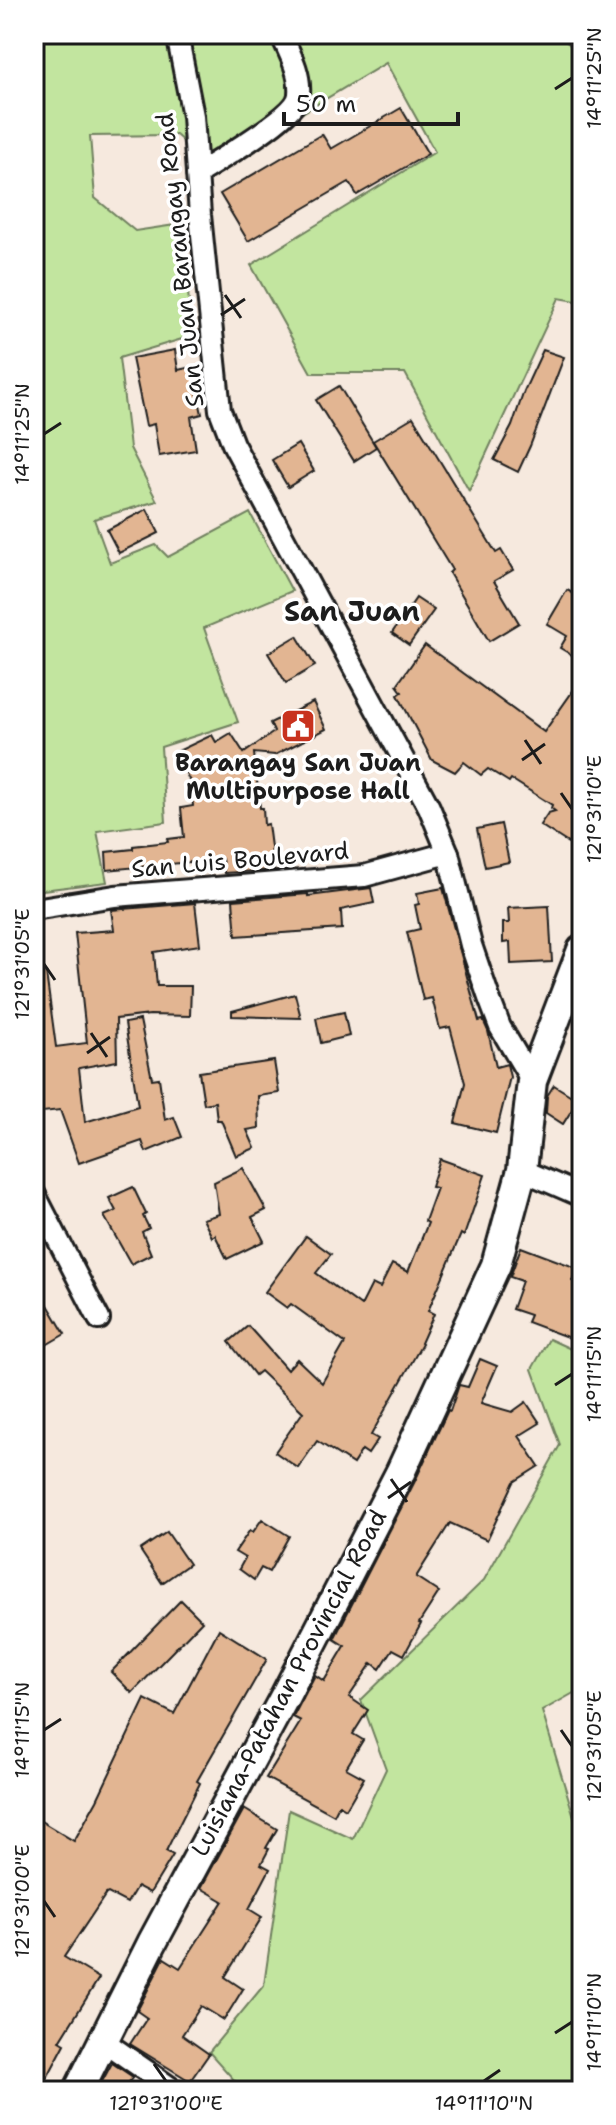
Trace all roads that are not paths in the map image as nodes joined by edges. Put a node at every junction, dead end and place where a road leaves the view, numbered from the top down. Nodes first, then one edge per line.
1 (177, 34) edge
2 (281, 34) edge
3 (197, 174) junction
4 (448, 853) junction
5 (34, 909) edge
6 (582, 950) edge
7 (532, 1081) junction
8 (522, 1170) junction
9 (34, 1193) edge
10 (582, 1196) edge
11 (99, 1319) dead end
12 (102, 2040) junction
13 (78, 2091) edge
14 (175, 2091) edge

1 - 3 street, San Juan Barangay Road
2 - 3 street
3 - 4 street, San Juan Barangay Road
4 - 5 street, San Luis Boulevard
4 - 7 street, San Juan Barangay Road
6 - 7 street, Luisiana-Patahan Provincial Road
7 - 8 street, Luisiana-Patahan Provincial Road
8 - 10 street
8 - 12 street, Luisiana-Patahan Provincial Road
9 - 11 street
12 - 13 street, Luisiana-Patahan Provincial Road
12 - 14 street

